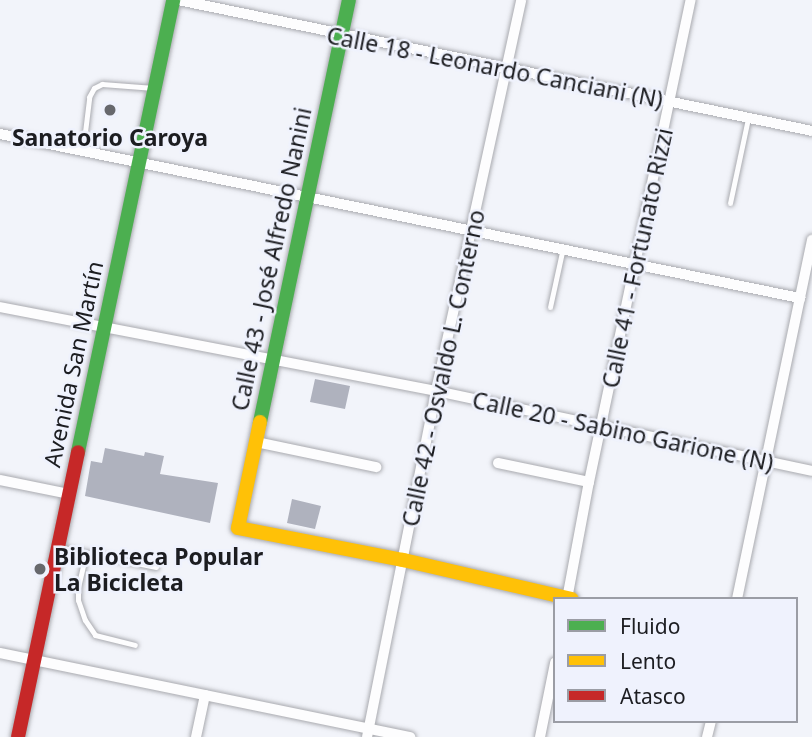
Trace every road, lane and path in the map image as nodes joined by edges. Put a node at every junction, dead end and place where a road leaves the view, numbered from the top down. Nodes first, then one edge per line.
1 (175, 0) edge
2 (349, 0) edge
3 (521, 0) edge
4 (691, 0) edge
5 (341, 36) junction
6 (507, 68) junction
7 (154, 88) junction
8 (670, 102) junction
9 (748, 118) junction
10 (812, 131) edge
11 (85, 132) dead end
12 (0, 134) edge
13 (139, 163) junction
14 (307, 198) junction
15 (730, 203) dead end
16 (472, 233) junction
17 (812, 240) edge
18 (562, 251) junction
19 (636, 267) junction
20 (800, 298) junction
21 (0, 307) edge
22 (550, 307) dead end
23 (104, 328) junction
24 (274, 359) junction
25 (436, 391) junction
26 (602, 425) junction
27 (256, 442) junction
28 (767, 461) junction
29 (498, 463) dead end
30 (376, 467) dead end
31 (812, 471) edge
32 (0, 480) edge
33 (589, 482) junction
34 (69, 494) junction
35 (58, 547) junction
36 (86, 553) junction
37 (403, 560) junction
38 (156, 567) dead end
39 (565, 597) edge
40 (569, 597) edge
41 (737, 597) edge
42 (135, 645) dead end
43 (0, 653) edge
44 (34, 661) junction
45 (553, 673) edge
46 (205, 695) junction
47 (368, 732) edge
48 (18, 737) edge
49 (196, 737) edge
50 (410, 737) edge
51 (540, 737) edge

1 - 5 street, Calle 18 - Leonardo Canciani (N)
1 - 7 street, Avenida San Martín
2 - 5 street, Calle 43 - José Alfredo Nanini
3 - 6 street, Calle 42 - Osvaldo L. Conterno
4 - 8 street, Calle 41 - Fortunato Rizzi
5 - 6 street, Calle 18 - Leonardo Canciani (N)
5 - 14 street, Calle 43 - José Alfredo Nanini
6 - 8 street, Calle 18 - Leonardo Canciani (N)
6 - 16 street, Calle 42 - Osvaldo L. Conterno
7 - 11 lane
7 - 13 street, Avenida San Martín
8 - 9 street, Calle 18 - Leonardo Canciani (N)
8 - 19 street, Calle 41 - Fortunato Rizzi
9 - 10 street, Calle 18 - Leonardo Canciani (N)
9 - 15 lane
12 - 13 street
13 - 14 street
13 - 23 street, Avenida San Martín
14 - 16 street
14 - 24 street, Calle 43 - José Alfredo Nanini
16 - 18 street
16 - 25 street, Calle 42 - Osvaldo L. Conterno
17 - 20 street
18 - 19 street
18 - 22 lane
19 - 20 street
19 - 26 street, Calle 41 - Fortunato Rizzi
20 - 28 street
21 - 23 street, Calle 20 - Sabino Garione (N)
23 - 24 street, Calle 20 - Sabino Garione (N)
23 - 34 street, Avenida San Martín
24 - 25 street, Calle 20 - Sabino Garione (N)
24 - 27 street, Calle 43 - José Alfredo Nanini
25 - 26 street, Calle 20 - Sabino Garione (N)
25 - 37 street, Calle 42 - Osvaldo L. Conterno
26 - 28 street, Calle 20 - Sabino Garione (N)
26 - 33 street, Calle 41 - Fortunato Rizzi
27 - 30 street
27 - 37 street, Calle 43 - José Alfredo Nanini
28 - 31 street, Calle 20 - Sabino Garione (N)
28 - 41 street
29 - 33 street
32 - 34 street
33 - 40 street, Calle 41 - Fortunato Rizzi
34 - 35 street, Avenida San Martín
35 - 36 lane
35 - 44 street, Avenida San Martín
36 - 38 lane
36 - 42 lane
37 - 39 street
37 - 47 street, Calle 42 - Osvaldo L. Conterno
43 - 44 street
44 - 46 street
44 - 48 street, Avenida San Martín
45 - 51 street
46 - 47 street
46 - 49 street
47 - 50 street

